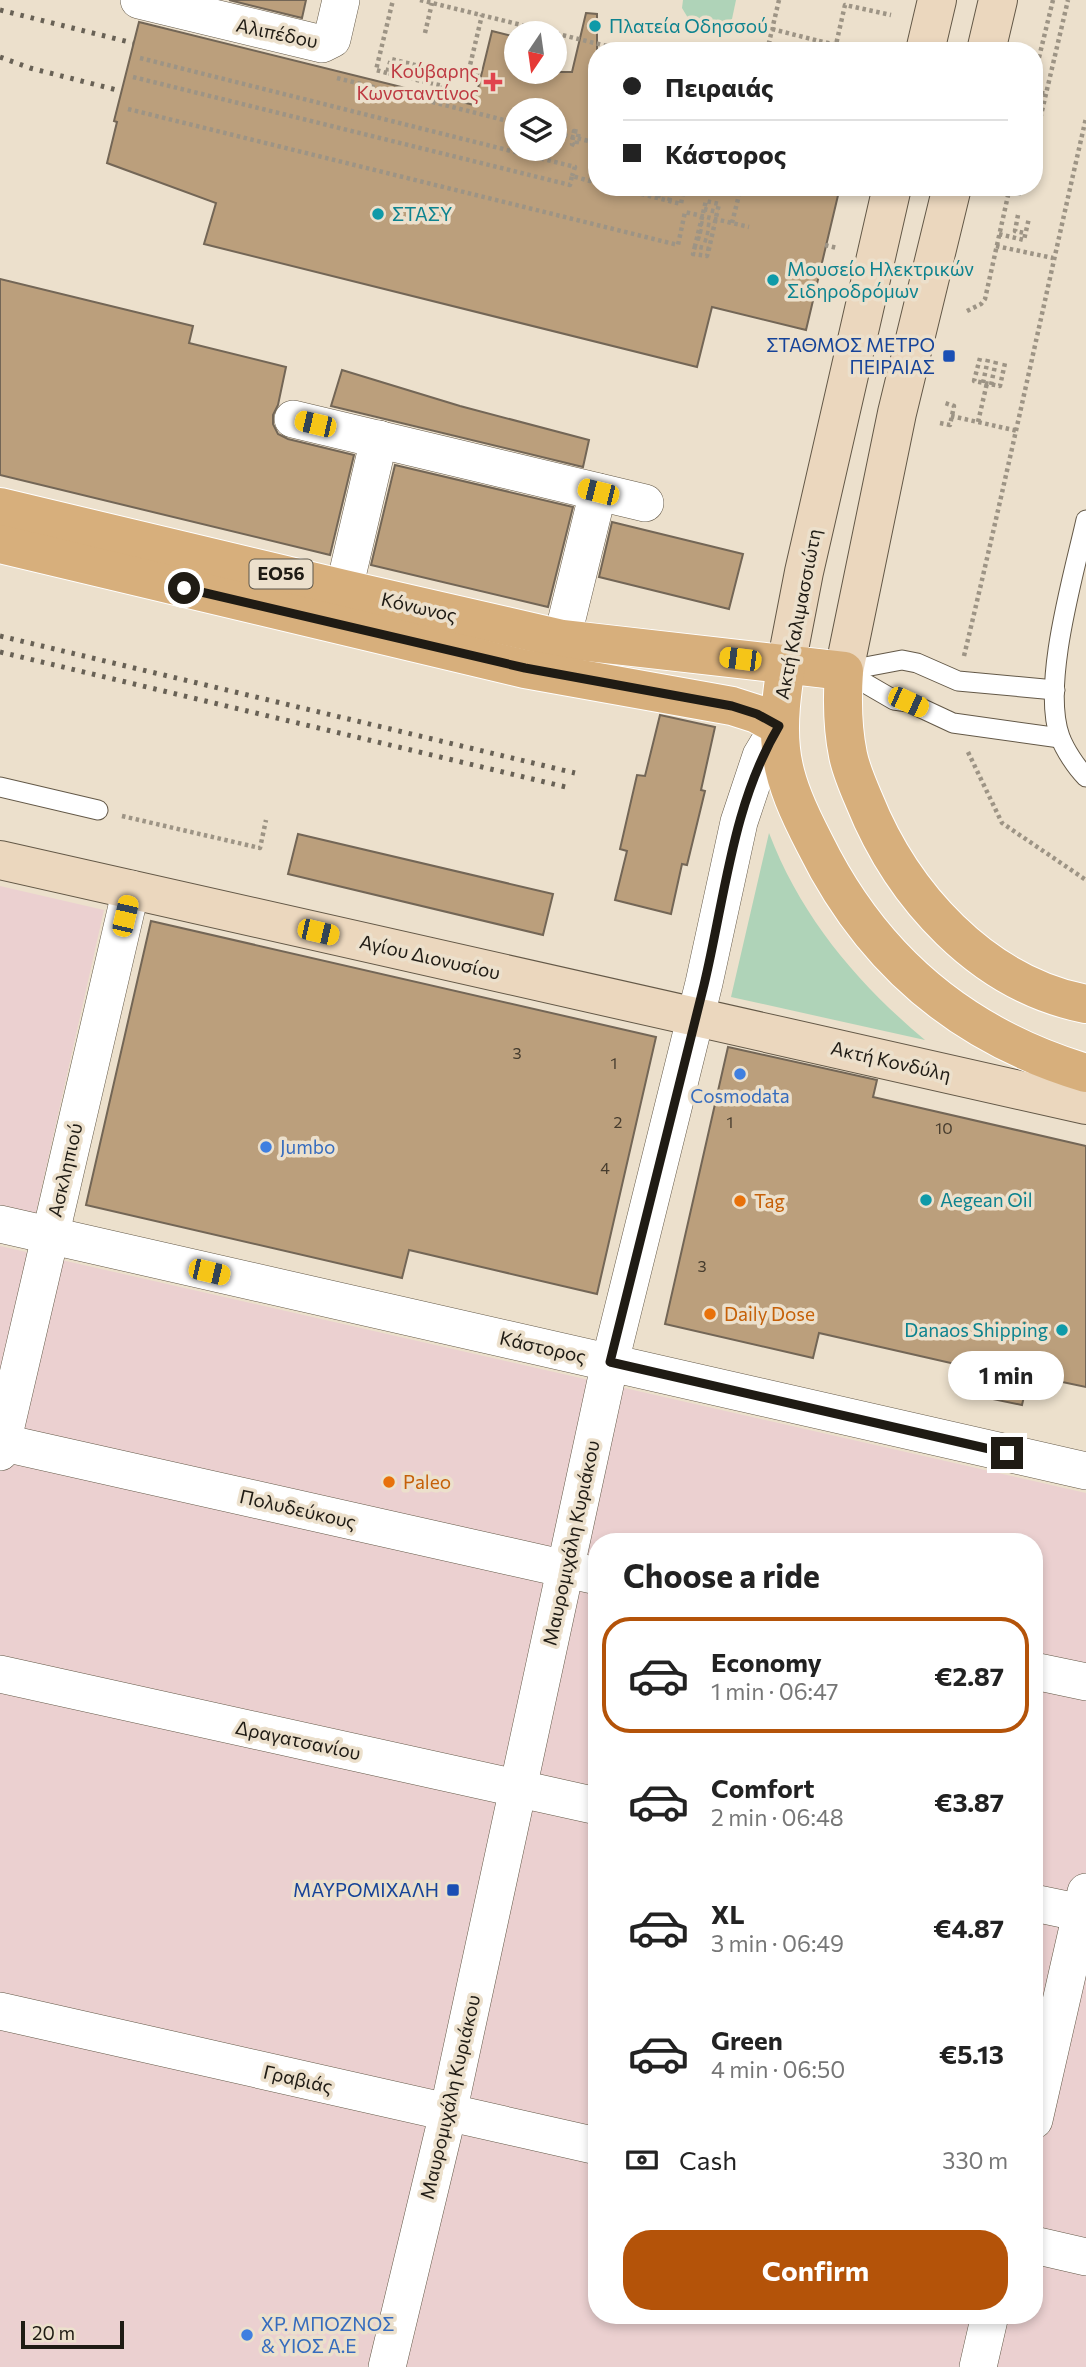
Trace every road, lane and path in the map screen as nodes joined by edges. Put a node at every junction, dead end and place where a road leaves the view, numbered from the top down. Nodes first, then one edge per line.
1 (139, 0) edge
2 (341, 0) edge
3 (393, 0) edge
4 (420, 0) edge
5 (779, 0) edge
6 (937, 0) edge
7 (998, 0) edge
8 (1053, 0) edge
9 (1068, 0) edge
10 (432, 3) junction
11 (482, 15) junction
12 (891, 15) dead end
13 (771, 29) junction
14 (425, 33) dead end
15 (584, 40) junction
16 (592, 42) edge
17 (768, 42) edge
18 (822, 42) edge
19 (837, 42) edge
20 (927, 42) edge
21 (988, 42) edge
22 (1043, 42) edge
23 (581, 50) dead end
24 (140, 58) dead end
25 (469, 72) junction
26 (387, 73) junction
27 (481, 76) dead end
28 (134, 78) dead end
29 (1043, 93) edge
30 (1047, 94) junction
31 (438, 103) dead end
32 (128, 109) dead end
33 (1043, 110) edge
34 (1086, 118) edge
35 (567, 136) edge
36 (588, 142) edge
37 (572, 176) junction
38 (588, 180) edge
39 (651, 196) edge
40 (670, 196) edge
41 (682, 196) edge
42 (739, 196) edge
43 (890, 196) edge
44 (950, 196) edge
45 (1007, 196) edge
46 (658, 198) joint
47 (669, 201) junction
48 (1018, 215) dead end
49 (702, 216) junction
50 (1029, 218) dead end
51 (716, 219) junction
52 (700, 223) junction
53 (732, 223) junction
54 (714, 226) junction
55 (749, 227) dead end
56 (699, 231) junction
57 (1025, 233) junction
58 (712, 234) junction
59 (999, 234) junction
60 (697, 238) junction
61 (711, 242) junction
62 (825, 245) dead end
63 (996, 246) junction
64 (837, 248) dead end
65 (1053, 258) junction
66 (967, 311) dead end
67 (980, 358) dead end
68 (988, 359) dead end
69 (996, 361) dead end
70 (1005, 363) dead end
71 (987, 383) junction
72 (945, 404) dead end
73 (951, 416) junction
74 (293, 419) dead end
75 (940, 422) dead end
76 (978, 422) junction
77 (1017, 431) junction
78 (379, 439) junction
79 (598, 492) junction
80 (645, 503) dead end
81 (0, 507) edge
82 (1086, 520) edge
83 (0, 544) edge
84 (344, 590) junction
85 (562, 639) junction
86 (786, 665) junction
87 (844, 671) junction
88 (958, 681) junction
89 (1055, 690) junction
90 (953, 723) junction
91 (779, 726) junction
92 (1060, 738) junction
93 (1086, 777) edge
94 (0, 787) edge
95 (98, 810) joint
96 (266, 820) dead end
97 (0, 860) edge
98 (1086, 880) edge
99 (131, 889) junction
100 (1086, 1004) edge
101 (695, 1017) junction
102 (1086, 1073) edge
103 (1086, 1105) edge
104 (0, 1224) edge
105 (49, 1236) junction
106 (610, 1362) junction
107 (1, 1445) edge
108 (1086, 1471) edge
109 (581, 1573) edge
110 (1043, 1673) edge
111 (0, 1675) edge
112 (1086, 1682) edge
113 (519, 1789) junction
114 (588, 1804) edge
115 (1043, 1904) edge
116 (1084, 1907) edge
117 (0, 2011) edge
118 (1043, 2082) edge
119 (448, 2113) junction
120 (588, 2144) edge
121 (1043, 2247) edge
122 (1086, 2257) edge
123 (988, 2324) edge
124 (387, 2367) edge
125 (978, 2367) edge

1 - 2 street, Αλιπέδου
3 - 26 path
4 - 10 path
5 - 13 path
6 - 20 main road
7 - 21 main road
8 - 22 path
9 - 30 path
10 - 11 path
10 - 14 path
11 - 15 path
11 - 25 path
12 - 19 path
13 - 17 path
13 - 18 path, bridge
15 - 16 path
15 - 23 path
24 - 37 path
25 - 26 path
25 - 27 path
26 - 31 path
28 - 37 path
29 - 30 path
30 - 33 path
32 - 49 path
34 - 65 path
35 - 36 path
37 - 38 path
39 - 46 path
40 - 47 path
41 - 47 path
42 - 53 path
43 - 86 main road, Ακτή Καλιμασσιώτη
44 - 87 main road
45 - 59 path
46 - 47 path
48 - 57 path
49 - 51 path
49 - 51 path
49 - 52 path
50 - 57 path
51 - 53 path
51 - 54 path
52 - 54 path
52 - 56 path
53 - 55 path
54 - 58 path
56 - 58 path
56 - 60 path
57 - 59 path
58 - 61 path
59 - 63 path
60 - 61 path
60 - 61 path
62 - 64 path
63 - 65 path
63 - 66 path
65 - 77 path
67 - 71 path
68 - 71 path
69 - 71 path
70 - 71 path
71 - 76 path
72 - 73 path
73 - 75 path
73 - 76 path
74 - 78 street
76 - 77 path
77 - 88 path
78 - 79 street
78 - 84 street
79 - 80 street
79 - 85 street
81 - 84 main road, Κόνωνος / ΕΟ56
82 - 89 lane
83 - 91 main road, Κόνωνος / ΕΟ56
84 - 85 main road, Κόνωνος / ΕΟ56
85 - 86 main road, Κόνωνος / ΕΟ56
86 - 87 main road, Κόνωνος / ΕΟ56
86 - 91 main road, Ακτή Καλιμασσιώτη
87 - 88 lane
87 - 90 lane
87 - 100 main road
88 - 89 lane
89 - 92 lane
90 - 92 lane
90 - 98 path
91 - 101 street, Μαυρομιχάλη Κυριάκου
91 - 102 main road, Ακτή Καλιμασσιώτη
92 - 93 lane
94 - 95 lane
95 - 96 path
97 - 99 main road, Αγίου Διονυσίου
99 - 101 main road, Αγίου Διονυσίου
99 - 105 street, Ασκληπιού
101 - 103 main road, Ακτή Κονδύλη
101 - 106 street, Μαυρομιχάλη Κυριάκου
104 - 105 street, Κάστορος
105 - 106 street, Κάστορος
105 - 107 street, Ασκληπιού
106 - 108 street, Κάστορος
106 - 109 street, Μαυρομιχάλη Κυριάκου
107 - 109 street, Πολυδεύκους
109 - 113 street, Μαυρομιχάλη Κυριάκου
110 - 112 street
111 - 113 street, Δραγατσανίου
113 - 114 street, Δραγατσανίου
113 - 119 street, Μαυρομιχάλη Κυριάκου
115 - 116 street
116 - 118 street
117 - 119 street, Γραβιάς
119 - 120 street, Γραβιάς
119 - 124 street, Μαυρομιχάλη Κυριάκου
121 - 122 street
123 - 125 street

